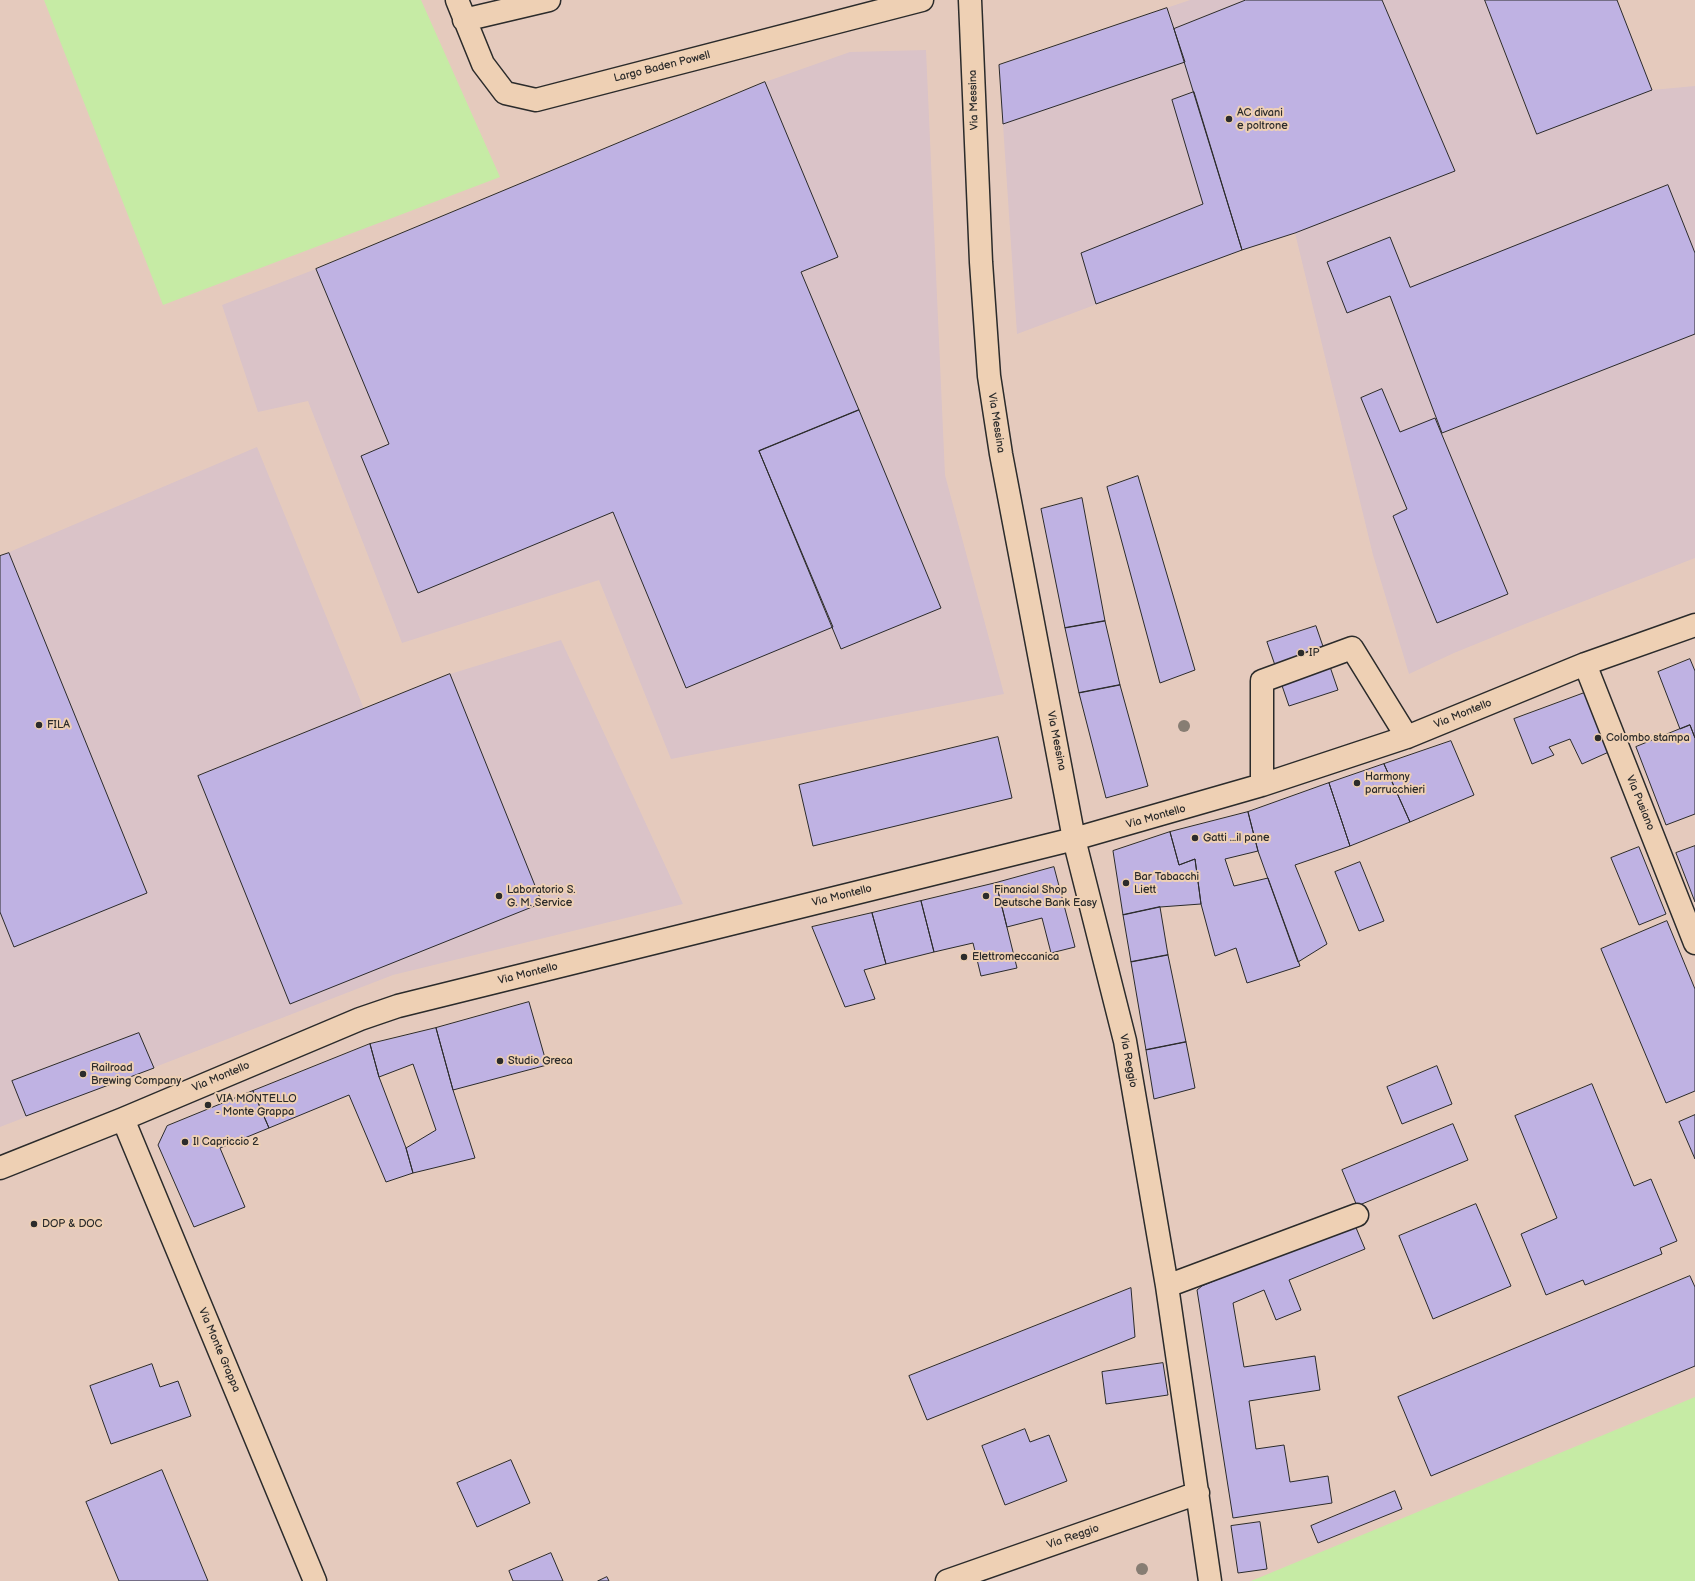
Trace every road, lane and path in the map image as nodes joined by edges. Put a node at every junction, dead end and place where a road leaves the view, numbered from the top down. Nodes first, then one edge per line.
1 (549, 0) edge
2 (922, 0) edge
3 (970, 0) edge
4 (903, 3) edge
5 (460, 10) edge
6 (1692, 624) edge
7 (1585, 664) junction
8 (1407, 737) junction
9 (1262, 785) junction
10 (1074, 839) junction
11 (1695, 943) edge
12 (123, 1119) junction
13 (0, 1168) edge
14 (1357, 1215) dead end
15 (1167, 1286) junction
16 (1198, 1493) junction
17 (315, 1581) edge
18 (947, 1581) edge
19 (1210, 1581) edge

1 - 5 street, Largo Baden Powell
2 - 4 street, Largo Baden Powell
3 - 10 street, Via Messina
4 - 5 street, Largo Baden Powell
6 - 7 street, Via Montello
7 - 8 street, Via Montello
7 - 11 street, Via Pusiano
8 - 9 street, Via Montello
8 - 9 street
9 - 10 street, Via Montello
10 - 12 street, Via Montello
10 - 15 street, Via Reggio
12 - 13 street, Via Montello
12 - 17 street, Via Monte Grappa
14 - 15 street
15 - 16 street, Via Reggio
16 - 18 street, Via Reggio
16 - 19 street, Via Reggio

